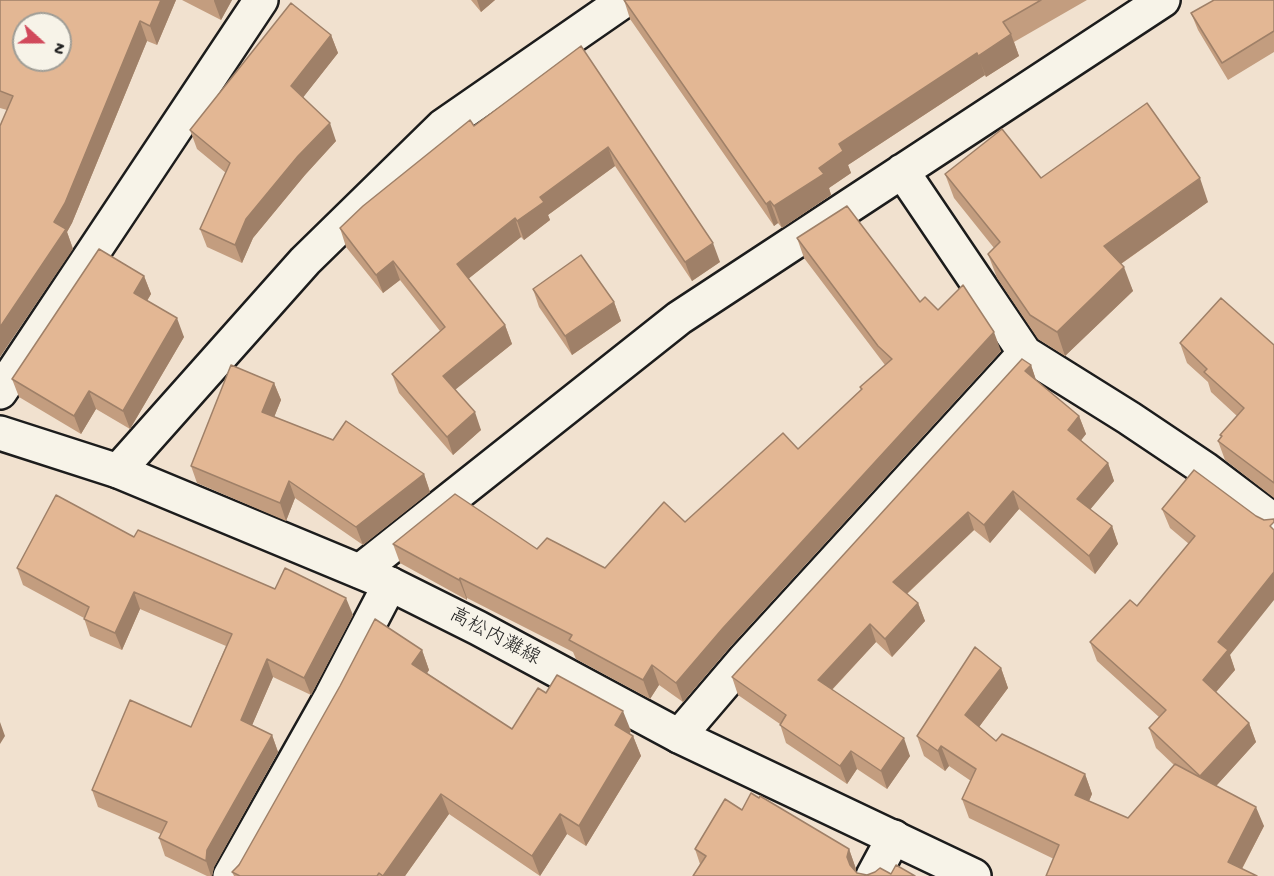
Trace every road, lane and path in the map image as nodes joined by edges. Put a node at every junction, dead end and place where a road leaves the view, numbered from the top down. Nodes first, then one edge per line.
1 (261, 0) edge
2 (625, 0) edge
3 (1163, 0) edge
4 (902, 171) junction
5 (1025, 353) junction
6 (0, 392) edge
7 (0, 433) edge
8 (118, 471) junction
9 (1274, 521) edge
10 (360, 571) junction
11 (390, 584) junction
12 (679, 736) junction
13 (894, 837) junction
14 (230, 876) edge
15 (873, 876) edge
16 (974, 876) edge

1 - 6 street
2 - 8 street
3 - 4 street
4 - 5 street
4 - 10 street
5 - 9 street
5 - 12 street
7 - 8 street, 高松内灘線
8 - 10 street, 高松内灘線
10 - 11 street, 高松内灘線
11 - 12 street, 高松内灘線
11 - 14 street
12 - 13 street, 高松内灘線
13 - 15 street
13 - 16 street, 高松内灘線

